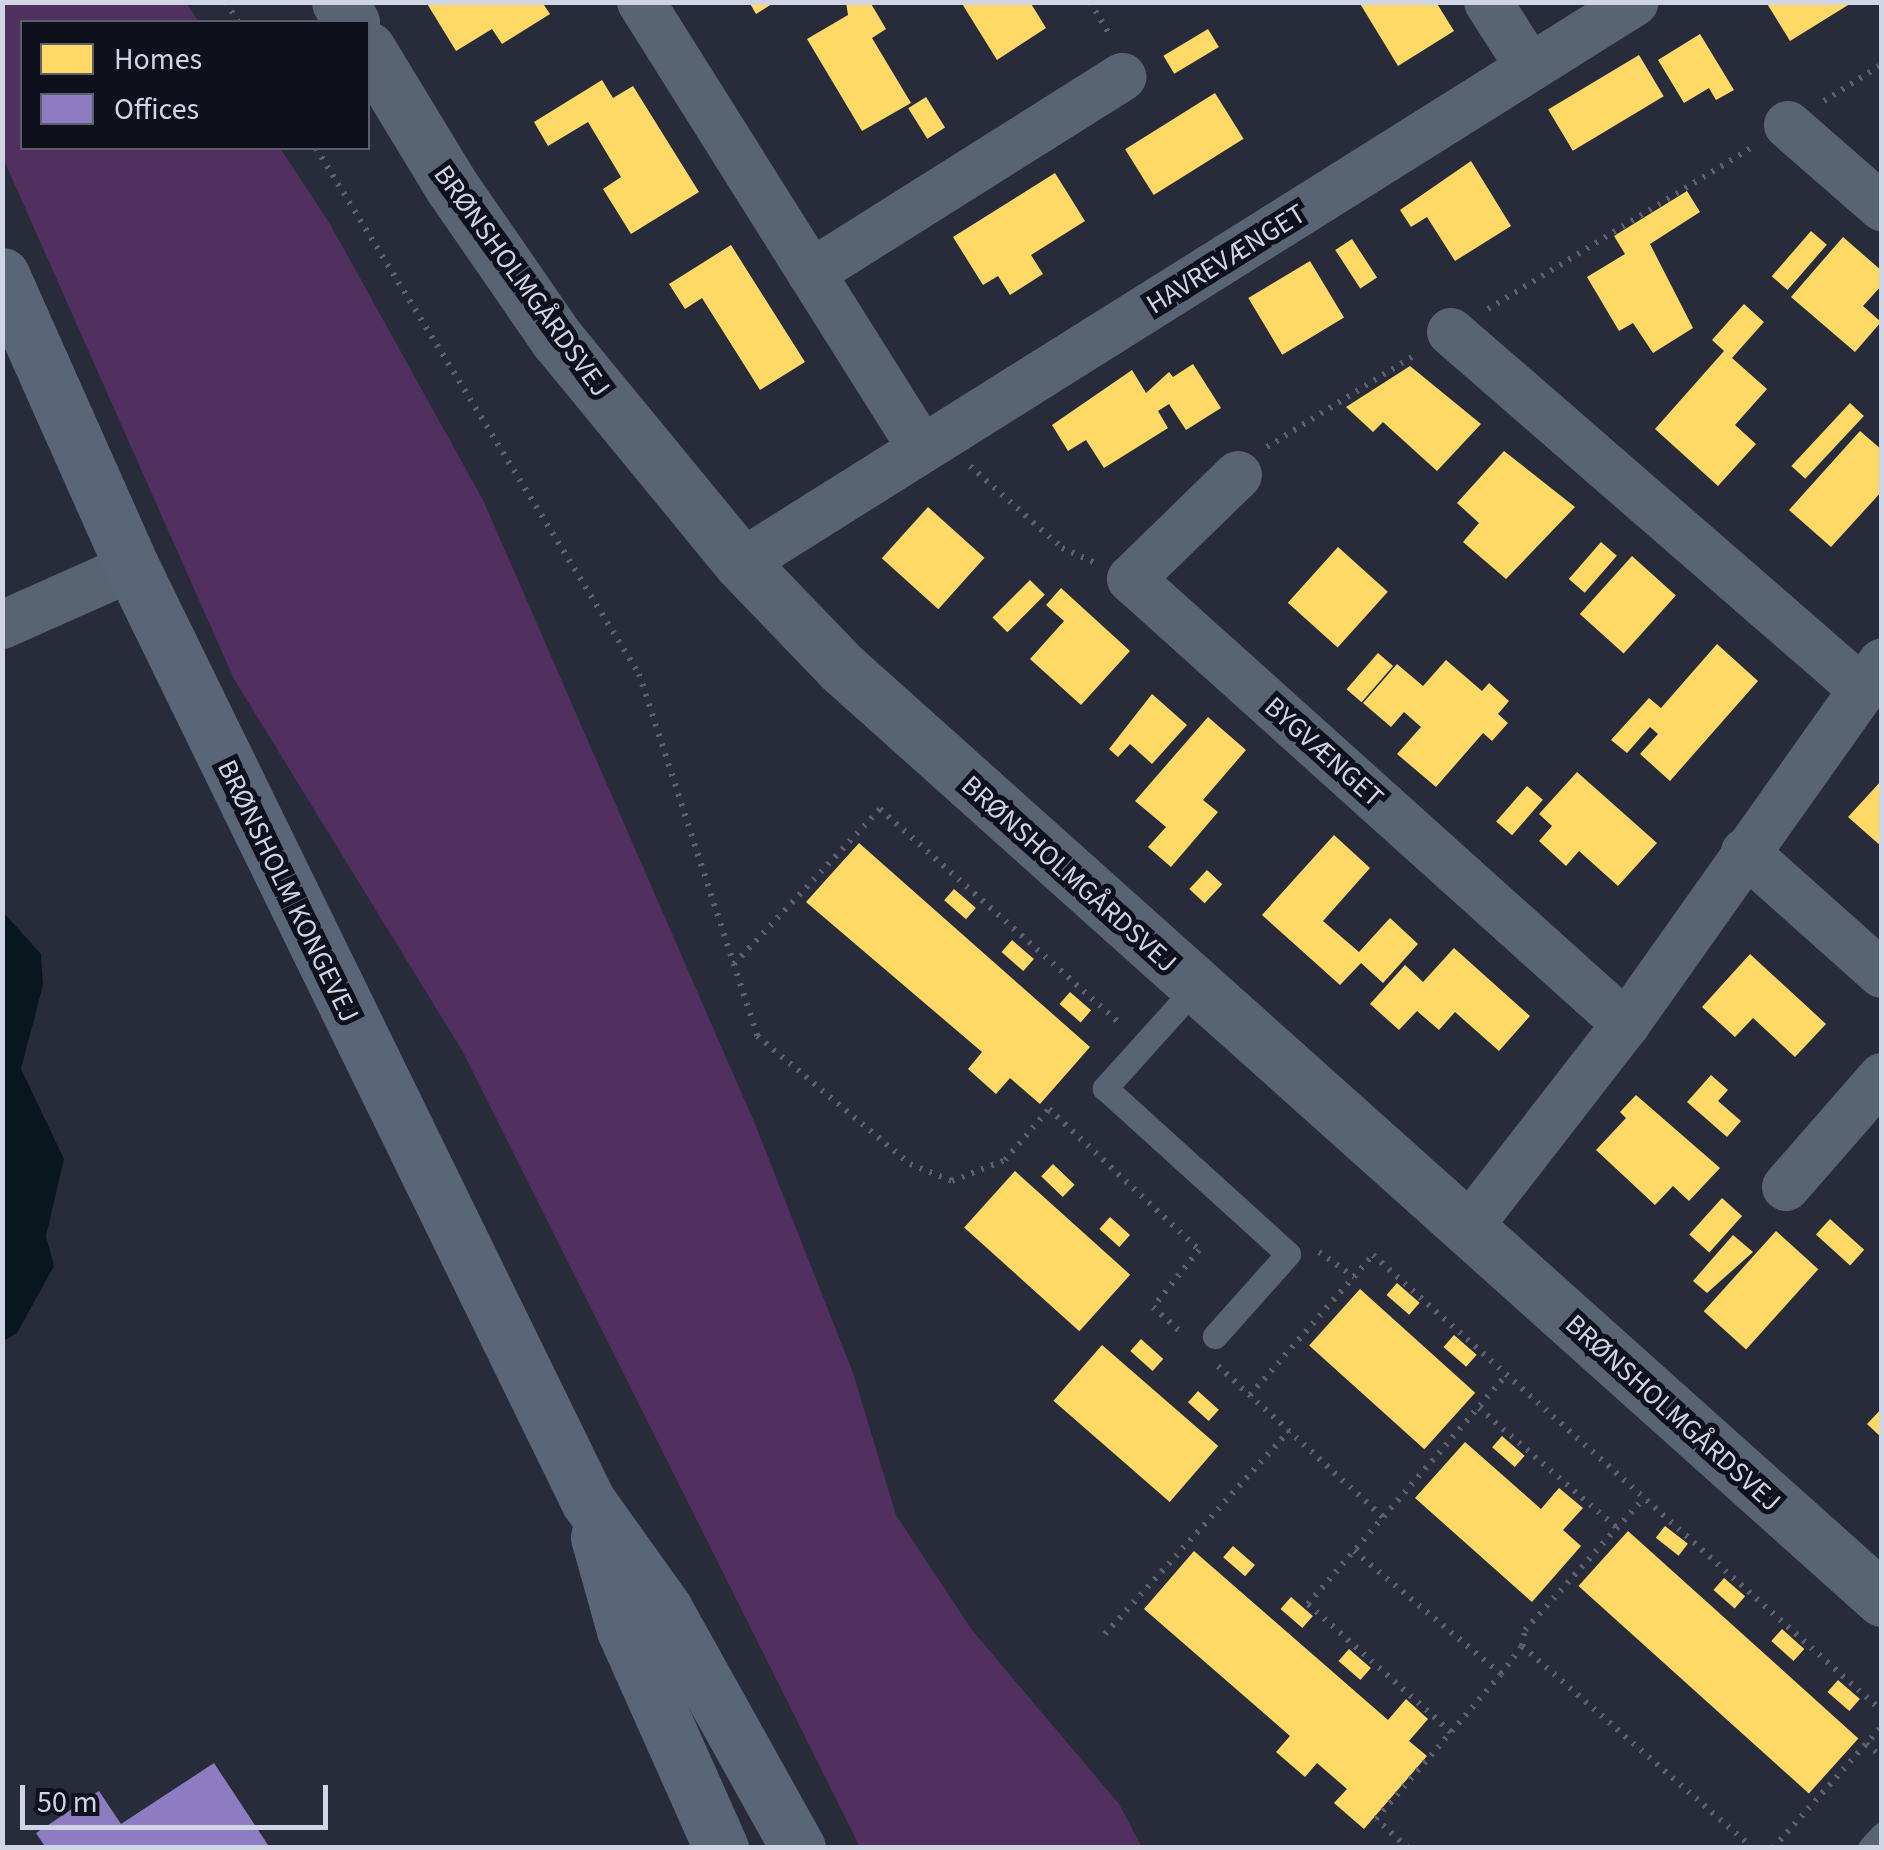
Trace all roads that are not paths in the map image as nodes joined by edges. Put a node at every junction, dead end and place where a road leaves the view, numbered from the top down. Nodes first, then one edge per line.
1 (640, 2) edge
2 (1488, 2) edge
3 (1634, 2) edge
4 (370, 52) edge
5 (1530, 68) junction
6 (1122, 77) dead end
7 (1788, 125) road end
8 (1882, 206) edge
9 (811, 273) junction
10 (2, 275) edge
11 (1451, 332) road end
12 (931, 444) junction
13 (1238, 476) road end
14 (741, 564) junction
15 (132, 567) junction
16 (2, 625) edge
17 (1872, 676) edge
18 (1746, 852) junction
19 (1882, 974) edge
20 (1195, 988) junction
21 (1626, 1024) junction
22 (1882, 1077) edge
23 (1786, 1187) dead end
24 (1467, 1228) junction
25 (1206, 1346) road end
26 (588, 1501) junction
27 (1882, 1600) edge
28 (1882, 1835) edge
29 (721, 1848) edge
30 (798, 1848) edge
31 (1870, 1848) edge

1 - 9 street
2 - 5 street
3 - 5 street, HAVREVÆNGET
4 - 14 street, BRØNSHOLMGÅRDSVEJ
5 - 12 street, HAVREVÆNGET
6 - 9 street
7 - 8 street
9 - 12 street
10 - 15 main road, BRØNSHOLM KONGEVEJ
11 - 17 street
12 - 14 street, HAVREVÆNGET
13 - 21 street, BYGVÆNGET
14 - 20 street, BRØNSHOLMGÅRDSVEJ
15 - 16 street
15 - 26 main road, BRØNSHOLM KONGEVEJ
17 - 18 street
18 - 19 street
18 - 21 street
20 - 24 street, BRØNSHOLMGÅRDSVEJ
20 - 25 lane
21 - 24 street
22 - 23 street
24 - 27 street, BRØNSHOLMGÅRDSVEJ
26 - 29 main road, BRØNSHOLM KONGEVEJ
26 - 30 main road, BRØNSHOLM KONGEVEJ
28 - 31 lane

